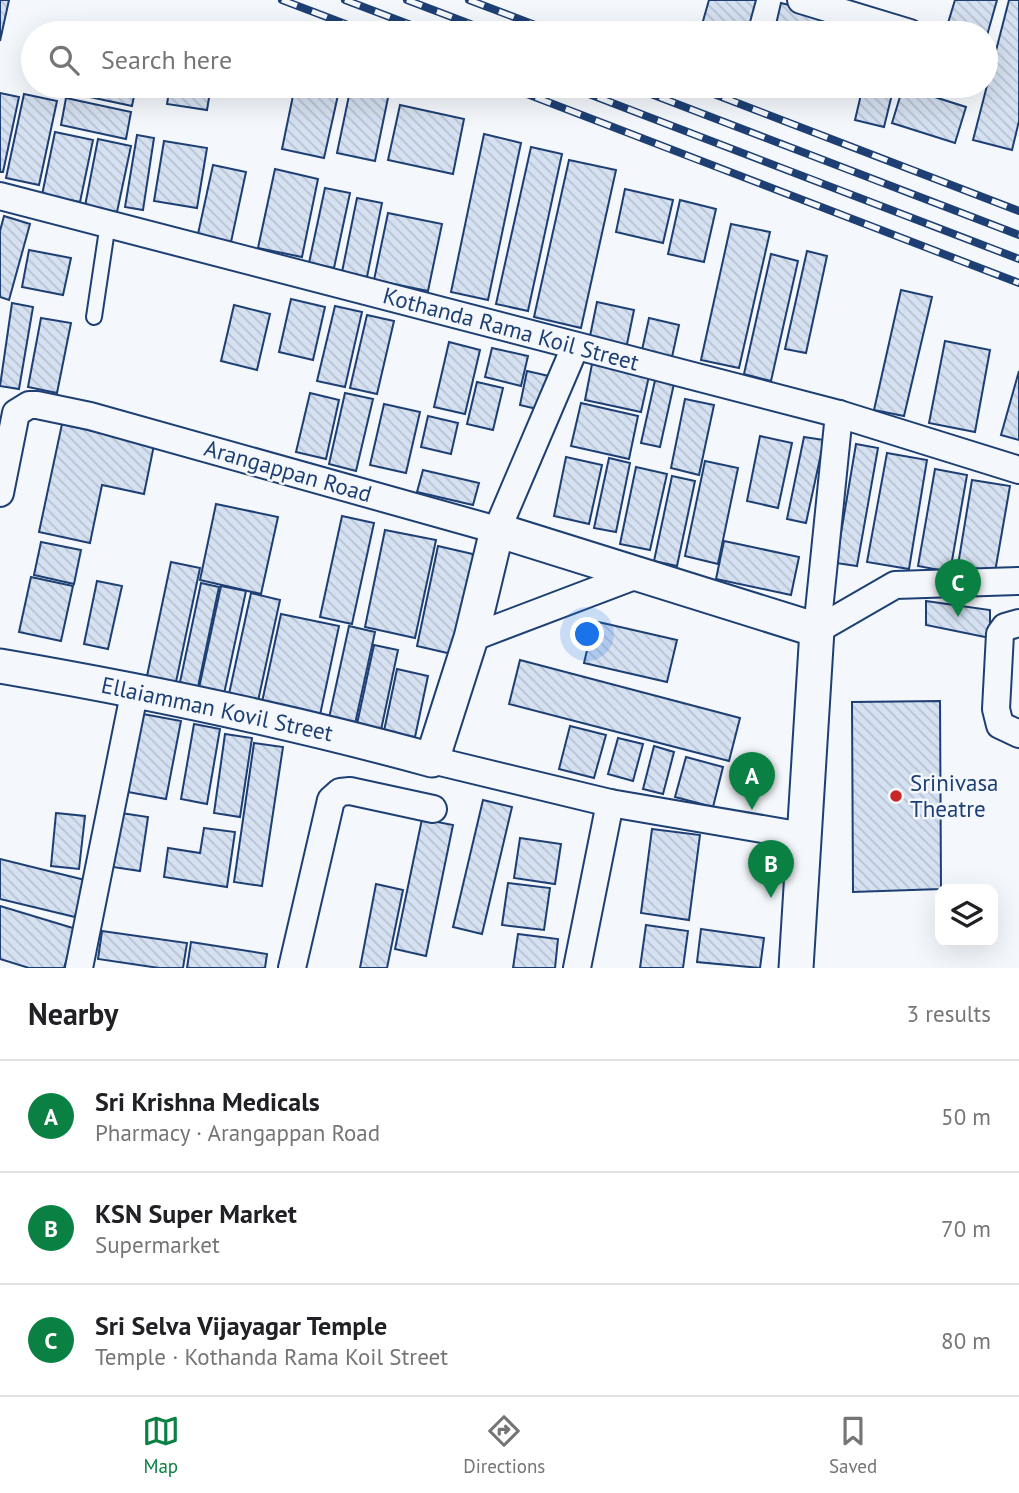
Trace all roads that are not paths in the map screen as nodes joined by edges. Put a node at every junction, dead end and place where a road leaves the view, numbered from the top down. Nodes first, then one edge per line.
1 (801, 0) edge
2 (870, 21) edge
3 (0, 196) edge
4 (108, 223) junction
5 (94, 317) dead end
6 (575, 346) junction
7 (839, 414) junction
8 (1019, 470) edge
9 (0, 493) edge
10 (497, 530) junction
11 (637, 575) junction
12 (1019, 581) edge
13 (1019, 623) edge
14 (817, 630) junction
15 (471, 638) junction
16 (0, 666) edge
17 (135, 690) junction
18 (1019, 734) edge
19 (432, 760) junction
20 (610, 803) junction
21 (433, 809) dead end
22 (803, 836) junction
23 (79, 968) edge
24 (292, 968) edge
25 (577, 968) edge
26 (796, 968) edge

1 - 2 street
3 - 4 street, Kothanda Rama Koil Street
4 - 5 lane
4 - 6 street, Kothanda Rama Koil Street
6 - 7 street, Kothanda Rama Koil Street
6 - 10 street
7 - 8 street, Kothanda Rama Koil Street
7 - 14 street
9 - 10 street, Arangappan Road
10 - 11 street, Arangappan Road
10 - 15 street
11 - 14 street, Arangappan Road
11 - 15 street
12 - 14 street
13 - 18 street
14 - 22 street
15 - 19 street
16 - 17 street, Ellaiamman Kovil Street
17 - 19 street, Ellaiamman Kovil Street
17 - 23 street
19 - 20 street
20 - 22 street
20 - 25 street
21 - 24 street
22 - 26 street

